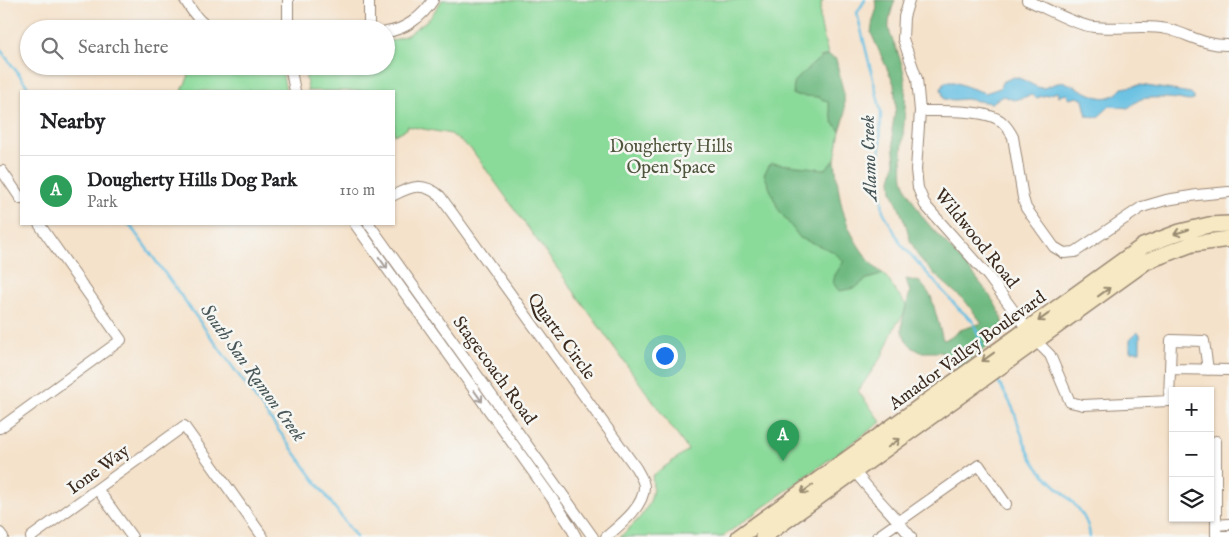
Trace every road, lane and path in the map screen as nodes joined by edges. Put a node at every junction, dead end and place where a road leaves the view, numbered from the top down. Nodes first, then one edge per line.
1 (185, 0) edge
2 (288, 0) edge
3 (370, 0) edge
4 (433, 0) edge
5 (909, 0) edge
6 (1027, 0) edge
7 (200, 20) edge
8 (288, 20) edge
9 (369, 20) edge
10 (395, 31) edge
11 (1229, 45) edge
12 (292, 75) edge
13 (295, 90) edge
14 (920, 111) junction
15 (0, 172) edge
16 (1229, 192) edge
17 (395, 195) edge
18 (20, 198) edge
19 (1229, 224) edge
20 (40, 225) edge
21 (356, 225) edge
22 (370, 225) edge
23 (379, 238) junction
24 (1229, 239) edge
25 (370, 245) junction
26 (440, 322) junction
27 (430, 330) junction
28 (1032, 335) junction
29 (1172, 369) junction
30 (1208, 370) junction
31 (1229, 370) edge
32 (0, 428) edge
33 (523, 437) junction
34 (1216, 440) dead end
35 (513, 444) junction
36 (850, 466) junction
37 (98, 490) junction
38 (1006, 504) dead end
39 (899, 522) junction
40 (1229, 524) edge
41 (1216, 525) junction
42 (0, 533) edge
43 (1216, 536) edge
44 (1229, 536) edge
45 (3, 537) edge
46 (31, 537) edge
47 (132, 537) edge
48 (263, 537) edge
49 (576, 537) edge
50 (593, 537) edge
51 (606, 537) edge
52 (739, 537) edge
53 (762, 537) edge
54 (877, 537) edge
55 (911, 537) edge

1 - 7 street
2 - 8 street
3 - 9 street
4 - 10 street
5 - 14 street, Wildwood Road
6 - 11 street
12 - 13 street
14 - 16 street
14 - 28 street, Wildwood Road
15 - 18 street
17 - 51 street, Quartz Circle
19 -> 28 street, Amador Valley Boulevard
20 - 32 street
21 - 25 street, Stagecoach Road
22 - 23 street, Stagecoach Road
23 - 25 street
23 - 26 street, Stagecoach Road
28 -> 24 street, Amador Valley Boulevard
25 -> 27 street, Stagecoach Road
26 - 27 street
26 - 33 street, Stagecoach Road
27 -> 35 street, Stagecoach Road
28 - 29 street, Wildwood Road
28 - 36 street, Amador Valley Boulevard
29 - 30 street
29 - 30 street
30 - 31 street
33 - 35 street
33 - 50 street, Stagecoach Road
34 - 41 street
35 - 49 street, Stagecoach Road
36 - 39 street
36 -> 52 street, Amador Valley Boulevard
36 - 53 street, Amador Valley Boulevard
37 - 46 street, Ione Way
37 - 47 street
37 - 48 street, Ione Way
38 - 39 street
39 - 54 street
39 - 55 street
40 - 41 street
41 - 43 street
42 - 45 street
43 - 44 street

